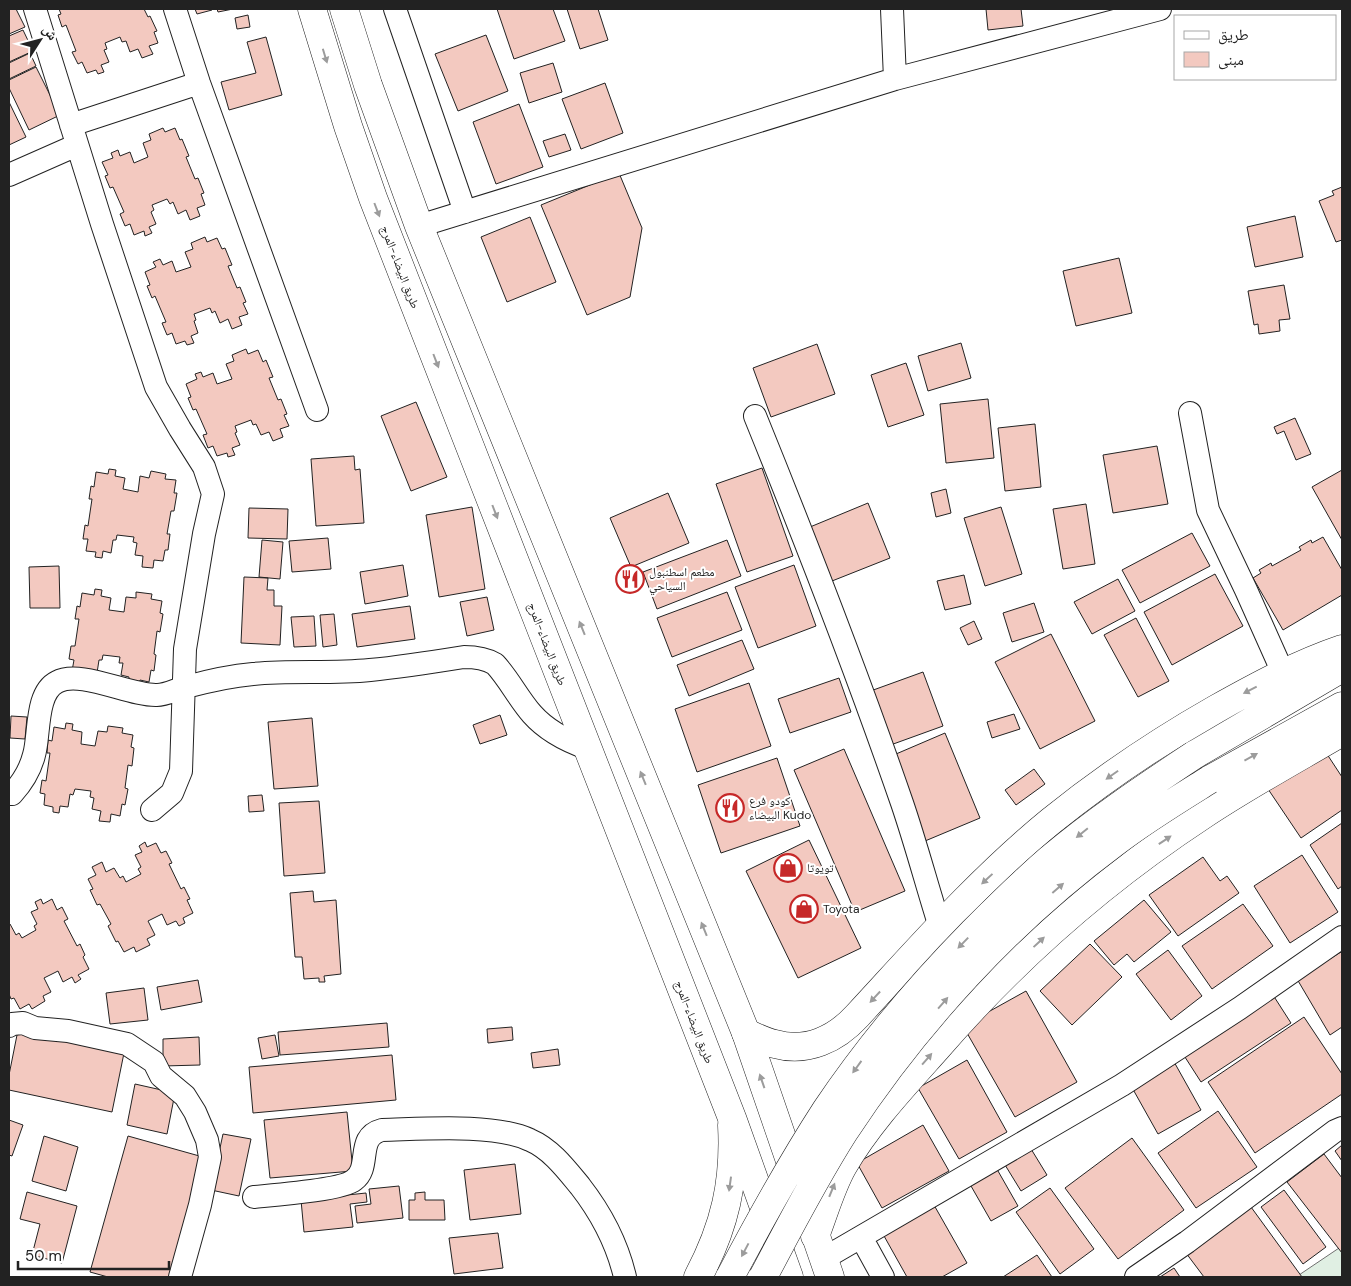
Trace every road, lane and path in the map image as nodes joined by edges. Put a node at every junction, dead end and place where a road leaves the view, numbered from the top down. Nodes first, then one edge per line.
1 (35, 9) edge
2 (175, 9) edge
3 (312, 9) edge
4 (344, 9) edge
5 (395, 9) edge
6 (892, 9) edge
7 (1160, 9) edge
8 (895, 79) junction
9 (199, 83) junction
10 (74, 135) junction
11 (9, 175) edge
12 (465, 212) junction
13 (419, 226) junction
14 (317, 410) dead end
15 (1190, 413) dead end
16 (754, 416) dead end
17 (1342, 649) edge
18 (1342, 668) edge
19 (1283, 673) junction
20 (183, 688) junction
21 (1342, 706) edge
22 (1342, 732) edge
23 (587, 748) junction
24 (9, 794) edge
25 (152, 810) dead end
26 (940, 927) junction
27 (1342, 937) edge
28 (9, 1026) edge
29 (746, 1033) junction
30 (772, 1108) junction
31 (732, 1118) junction
32 (1342, 1128) edge
33 (254, 1197) dead end
34 (861, 1237) junction
35 (823, 1257) edge
36 (180, 1277) edge
37 (625, 1277) edge
38 (698, 1277) edge
39 (730, 1277) edge
40 (763, 1277) edge
41 (789, 1277) edge
42 (883, 1277) edge
43 (1136, 1277) edge

1 - 10 street
2 - 9 street
3 -> 23 main road, طريق البيضاء-المرج
4 - 13 main road
5 - 12 street
6 - 8 street
7 - 8 street
8 - 12 street
9 - 10 street
9 - 14 street
10 - 11 street
10 - 20 street
12 - 13 street
29 -> 13 main road
15 - 19 street
16 - 26 street
17 - 19 main road
18 -> 39 main road, bridge
19 -> 26 main road
20 - 23 street
20 - 24 street
20 - 25 street
40 -> 21 main road, bridge
35 -> 22 main road
23 - 31 main road, طريق البيضاء-المرج
26 -> 29 main road
27 - 34 street
28 - 36 street
30 -> 29 main road
30 - 31 main road
30 - 35 main road
31 -> 38 main road
31 - 41 main road, طريق البيضاء-المرج
32 - 43 street
33 - 37 street
34 - 35 street
34 - 42 street

